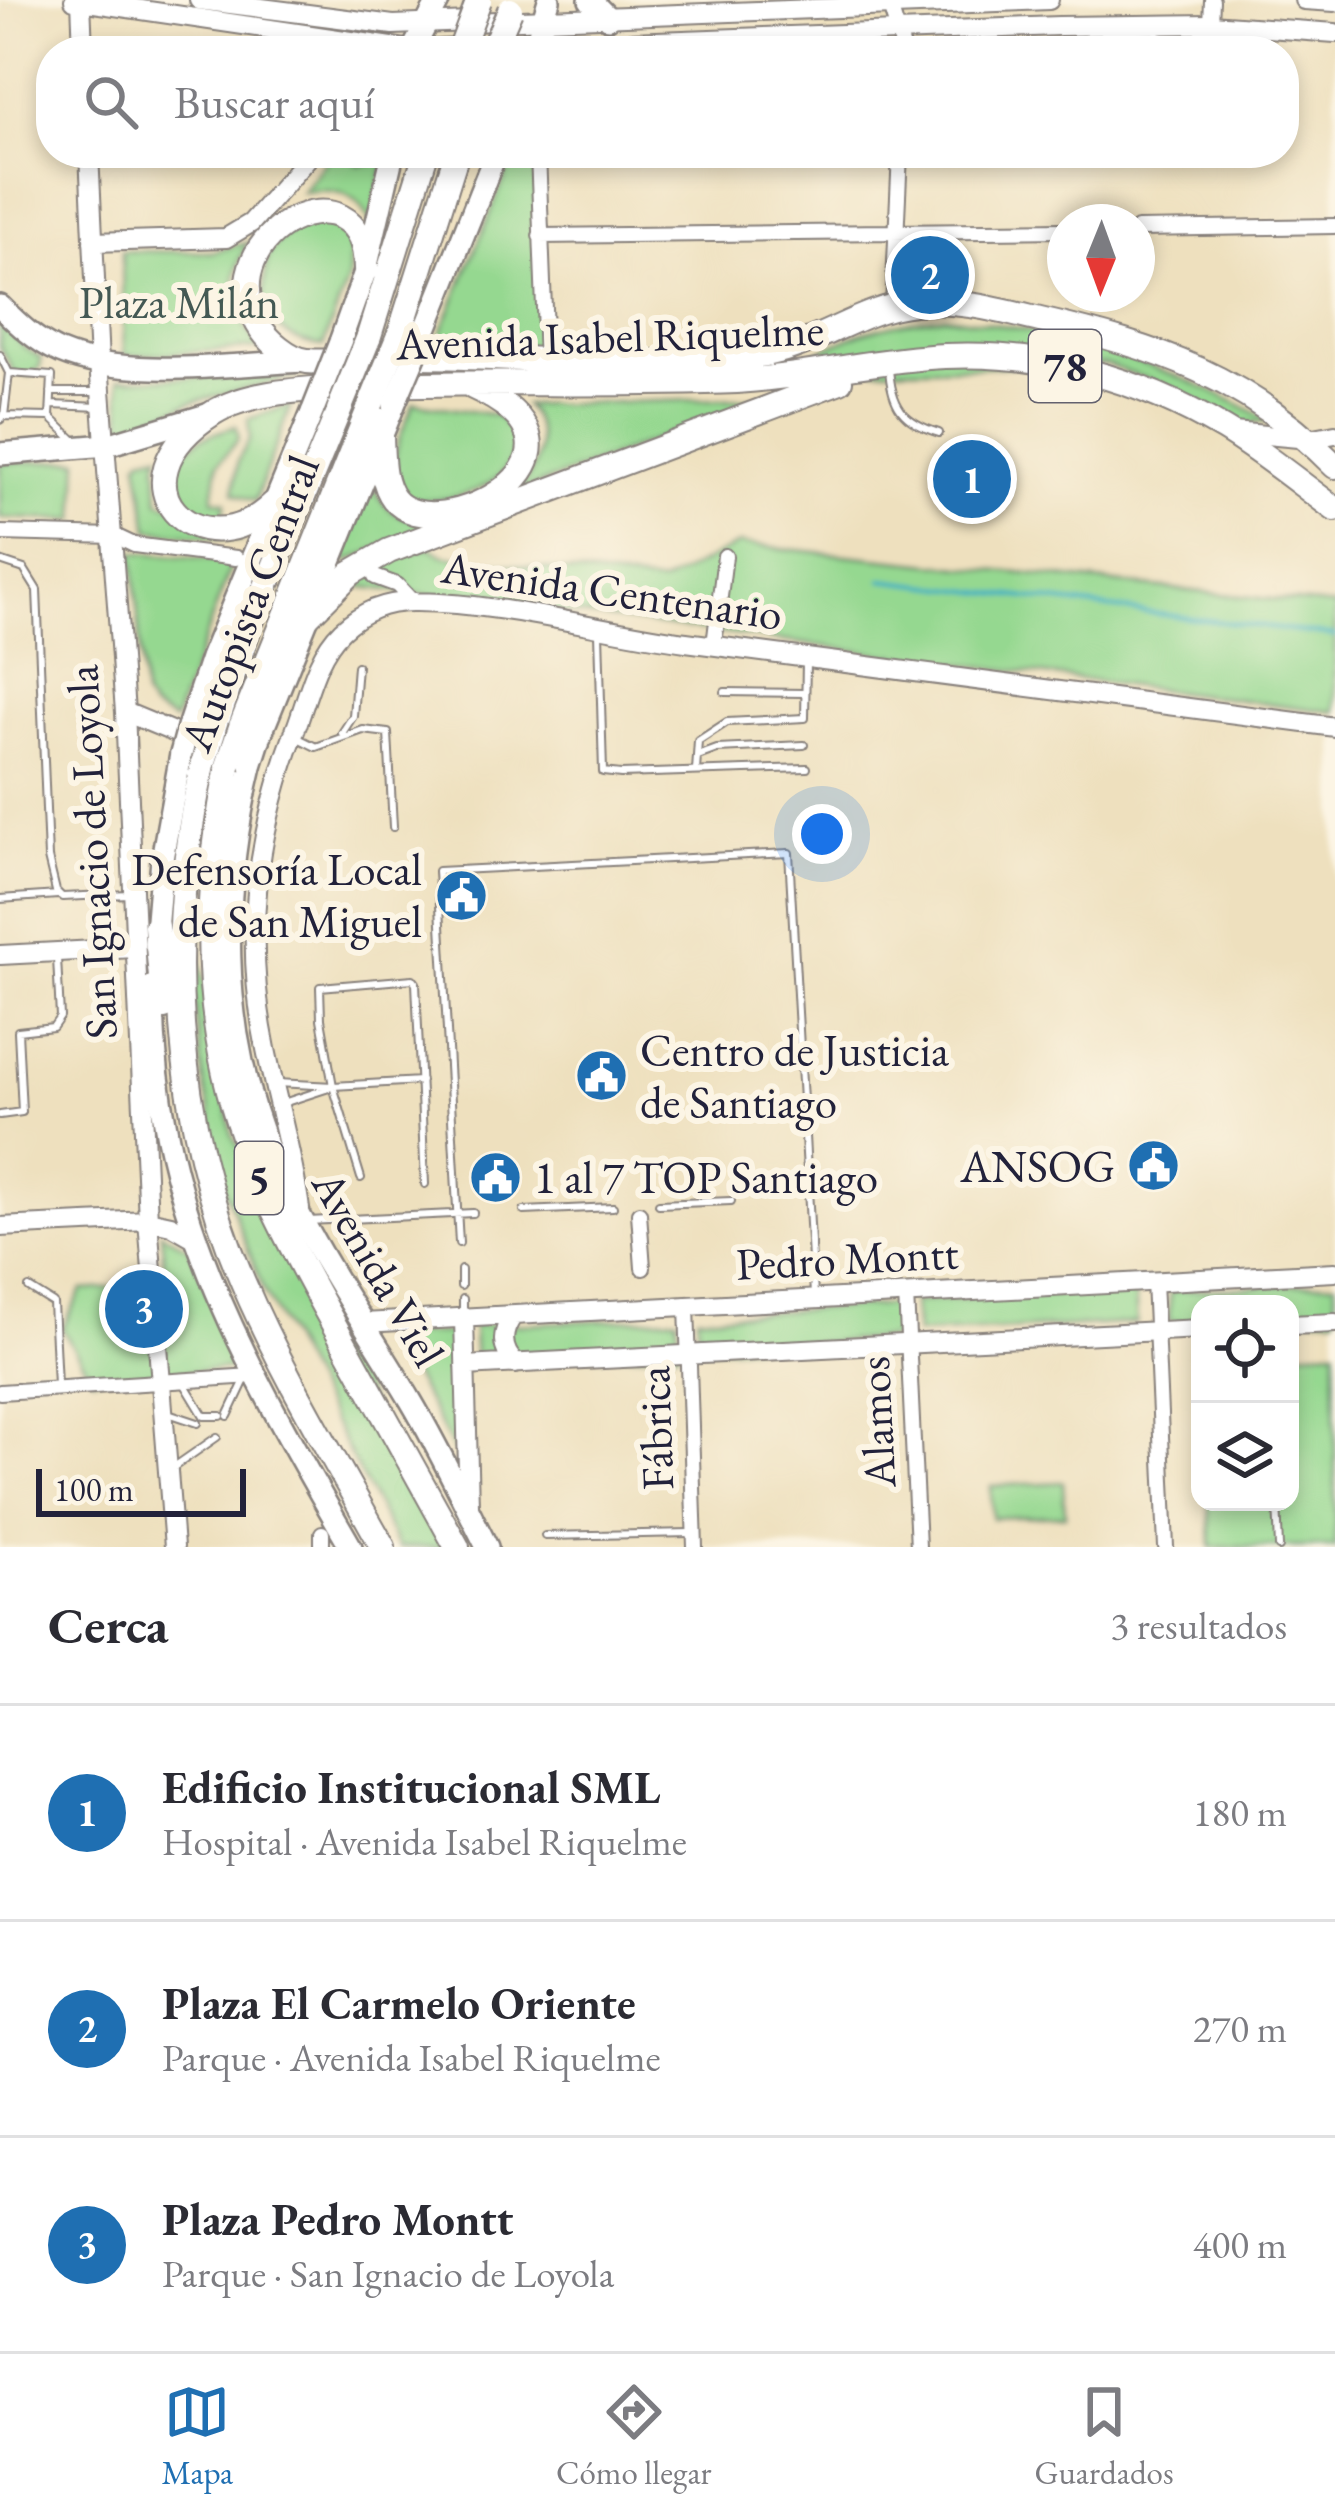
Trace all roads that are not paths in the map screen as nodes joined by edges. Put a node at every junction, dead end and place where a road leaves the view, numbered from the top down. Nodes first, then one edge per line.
1 (79, 0) edge
2 (200, 0) edge
3 (439, 0) edge
4 (479, 0) edge
5 (590, 0) edge
6 (1051, 0) edge
7 (1212, 0) edge
8 (1304, 0) edge
9 (1335, 2) edge
10 (889, 3) edge
11 (512, 5) edge
12 (718, 6) edge
13 (609, 9) edge
14 (546, 11) edge
15 (755, 11) junction
16 (424, 25) junction
17 (1159, 25) junction
18 (1211, 25) junction
19 (1059, 26) junction
20 (1335, 33) edge
21 (82, 36) edge
22 (314, 36) edge
23 (419, 36) edge
24 (466, 36) edge
25 (499, 36) edge
26 (756, 36) edge
27 (900, 36) edge
28 (961, 36) edge
29 (1158, 36) edge
30 (89, 168) edge
31 (299, 168) edge
32 (390, 168) edge
33 (421, 168) edge
34 (453, 168) edge
35 (489, 168) edge
36 (538, 168) edge
37 (899, 168) edge
38 (1335, 226) edge
39 (1155, 229) edge
40 (1047, 230) edge
41 (897, 232) junction
42 (540, 236) junction
43 (93, 242) junction
44 (366, 269) junction
45 (0, 306) edge
46 (893, 306) junction
47 (411, 336) junction
48 (64, 354) junction
49 (0, 355) edge
50 (546, 360) junction
51 (304, 361) junction
52 (889, 362) junction
53 (99, 364) junction
54 (9, 373) junction
55 (52, 376) junction
56 (465, 384) junction
57 (51, 392) junction
58 (103, 399) junction
59 (51, 405) junction
60 (383, 405) junction
61 (214, 413) junction
62 (50, 417) junction
63 (2, 418) edge
64 (1229, 432) junction
65 (939, 434) dead end
66 (1335, 434) edge
67 (381, 436) junction
68 (1309, 439) junction
69 (107, 445) junction
70 (82, 448) junction
71 (0, 454) edge
72 (1335, 466) edge
73 (274, 504) junction
74 (1335, 508) edge
75 (0, 533) edge
76 (115, 536) junction
77 (725, 556) dead end
78 (236, 558) dead end
79 (0, 561) edge
80 (375, 577) dead end
81 (412, 602) junction
82 (304, 619) junction
83 (598, 629) junction
84 (714, 646) junction
85 (807, 658) junction
86 (356, 666) dead end
87 (725, 692) dead end
88 (805, 693) junction
89 (125, 712) junction
90 (1335, 727) edge
91 (201, 728) junction
92 (251, 729) junction
93 (340, 735) junction
94 (293, 736) junction
95 (804, 745) dead end
96 (698, 756) junction
97 (224, 762) junction
98 (807, 768) dead end
99 (696, 771) junction
100 (274, 792) junction
101 (393, 827) dead end
102 (132, 894) junction
103 (58, 895) junction
104 (0, 899) edge
105 (156, 926) junction
106 (134, 948) junction
107 (57, 952) junction
108 (0, 955) edge
109 (421, 1081) junction
110 (273, 1082) junction
111 (333, 1086) junction
112 (279, 1106) junction
113 (0, 1115) edge
114 (200, 1147) junction
115 (361, 1178) dead end
116 (425, 1184) dead end
117 (809, 1197) junction
118 (798, 1198) dead end
119 (731, 1201) dead end
120 (659, 1204) dead end
121 (613, 1207) dead end
122 (524, 1211) dead end
123 (473, 1213) dead end
124 (639, 1213) dead end
125 (456, 1214) junction
126 (302, 1218) junction
127 (148, 1220) junction
128 (0, 1227) edge
129 (194, 1238) junction
130 (459, 1243) dead end
131 (643, 1268) dead end
132 (460, 1270) dead end
133 (1335, 1272) edge
134 (1154, 1281) junction
135 (461, 1286) dead end
136 (29, 1288) dead end
137 (906, 1294) junction
138 (814, 1299) junction
139 (687, 1306) junction
140 (463, 1309) junction
141 (513, 1316) junction
142 (363, 1323) junction
143 (1335, 1323) edge
144 (1299, 1325) edge
145 (1191, 1329) edge
146 (1156, 1331) junction
147 (908, 1344) junction
148 (688, 1355) junction
149 (516, 1364) junction
150 (466, 1366) junction
151 (250, 1377) junction
152 (172, 1381) junction
153 (57, 1388) junction
154 (0, 1392) edge
155 (166, 1412) junction
156 (198, 1424) dead end
157 (217, 1437) dead end
158 (170, 1470) junction
159 (469, 1511) junction
160 (1277, 1511) edge
161 (545, 1536) dead end
162 (695, 1540) edge
163 (174, 1547) edge
164 (351, 1547) edge
165 (383, 1547) edge
166 (457, 1547) edge
167 (488, 1547) edge
168 (918, 1547) edge
169 (1166, 1547) edge
170 (1279, 1547) edge

1 - 21 street
1 - 22 street
2 - 16 street
3 - 16 main road
4 - 24 highway, bridge
5 - 13 main road
6 - 10 street
6 - 19 street
7 - 18 street
8 - 9 street
10 - 15 street
10 - 27 street
11 - 25 highway, bridge
12 - 13 street
12 - 15 street
13 - 14 street
14 - 16 street
15 - 26 street
16 - 23 main road
17 - 18 street
17 - 19 street
17 - 29 lane
18 - 20 street
19 - 28 street
30 - 43 street, San Ignacio de Loyola
31 - 43 street
32 - 44 main road
33 - 91 highway, Autopista Central / 5, bridge
34 - 47 highway, Autopista Central / 5
35 - 47 main road
36 - 42 street
37 - 41 street
38 - 39 street
40 - 41 street
41 - 42 street
41 - 46 street
42 - 50 street
43 - 53 street, San Ignacio de Loyola
44 - 51 highway
44 - 73 main road, bridge
45 - 48 main road, Avenida Isabel Riquelme
46 - 50 highway, Avenida Isabel Riquelme / 78
46 - 68 highway, Avenida Isabel Riquelme / 78
47 - 60 highway, Autopista Central / 5, bridge
48 - 53 main road, Avenida Isabel Riquelme
48 - 55 lane
49 - 54 lane
50 - 51 highway, Avenida Isabel Riquelme / 78
51 - 53 main road, Avenida Isabel Riquelme
52 - 56 highway, Avenida Isabel Riquelme / 78
52 - 64 highway, Avenida Isabel Riquelme / 78
52 - 65 lane
52 - 82 highway
53 - 58 street, San Ignacio de Loyola
54 - 55 lane
54 - 63 lane
55 - 57 lane
56 - 61 highway, Avenida Isabel Riquelme / 78
56 - 67 highway
57 - 58 lane
57 - 59 lane
58 - 59 lane
58 - 69 street, San Ignacio de Loyola
59 - 62 lane
60 - 67 main road
60 - 92 highway, Autopista Central / 5
61 - 69 main road, Avenida Isabel Riquelme
61 - 73 highway
62 - 63 lane
62 - 70 lane
64 - 68 street
64 - 74 highway, Avenida Isabel Riquelme / 78
66 - 68 street
67 - 82 main road
68 - 72 highway, Avenida Isabel Riquelme / 78
69 - 70 main road, Avenida Isabel Riquelme
69 - 76 street, San Ignacio de Loyola
70 - 71 main road, Avenida Isabel Riquelme
73 - 91 main road
75 - 76 street
76 - 78 street
76 - 89 street, San Ignacio de Loyola
77 - 84 street
79 - 103 lane
80 - 81 street
81 - 83 street, Avenida Centenario
81 - 94 street, Avenida Centenario
82 - 92 main road
83 - 84 street, Avenida Centenario
83 - 99 lane
84 - 85 street, Avenida Centenario
85 - 88 lane
85 - 90 street, Avenida Centenario
86 - 93 lane
87 - 88 lane
88 - 96 lane
89 - 97 street
89 - 102 street, San Ignacio de Loyola
91 - 97 highway, Autopista Central / 5, bridge
92 - 97 highway, Autopista Central / 5, bridge
93 - 94 lane
93 - 101 lane
94 - 97 street
94 - 100 street, Avenida Centenario
95 - 96 lane
96 - 99 lane
97 - 100 street
97 - 105 main road
97 - 114 highway, Autopista Central / 5
97 - 126 main road, Avenida Viel
97 - 166 highway, Autopista Central / 5
98 - 99 lane
100 - 110 street, Avenida Centenario
102 - 103 lane
102 - 106 street, San Ignacio de Loyola
103 - 104 lane
105 - 114 highway
105 - 129 main road
106 - 107 street
106 - 127 street, San Ignacio de Loyola
107 - 108 street
107 - 113 lane
109 - 111 lane
109 - 111 lane
109 - 116 lane
110 - 111 lane
110 - 112 street, Avenida Centenario
111 - 112 lane
111 - 115 lane
112 - 126 street, Avenida Centenario
114 - 165 highway, Autopista Central / 5
117 - 118 lane
117 - 125 lane
117 - 138 lane
119 - 120 lane
121 - 122 lane
123 - 125 lane
124 - 131 street
125 - 126 lane
125 - 130 lane
126 - 142 main road, Avenida Viel
127 - 128 street
127 - 129 street
127 - 152 street, San Ignacio de Loyola
129 - 151 main road
132 - 135 lane
133 - 134 street, Pedro Montt
134 - 137 street, Pedro Montt
134 - 146 street
136 - 153 lane
137 - 138 street, Pedro Montt
137 - 147 street, Alamos
138 - 139 street, Pedro Montt
139 - 141 street, Pedro Montt
139 - 148 street, Fábrica
140 - 141 street, Pedro Montt
140 - 142 street, Pedro Montt
140 - 150 street, Avenida Viel
141 - 149 street
142 - 159 main road, Avenida Viel
143 - 144 street
145 - 146 street, Pedro Montt
146 - 147 street, Pedro Montt
146 - 169 street
147 - 148 street, Pedro Montt
147 - 168 street, Alamos
148 - 149 street, Pedro Montt
148 - 162 street, Fábrica
149 - 150 street, Pedro Montt
150 - 159 street, Avenida Viel
151 - 152 street
151 - 152 lane
151 - 164 main road
152 - 153 street
152 - 155 street, San Ignacio de Loyola
153 - 154 street
155 - 156 lane
155 - 158 street, San Ignacio de Loyola
157 - 158 lane
158 - 163 street, San Ignacio de Loyola
159 - 167 main road, Avenida Viel
160 - 170 lane
161 - 162 lane

